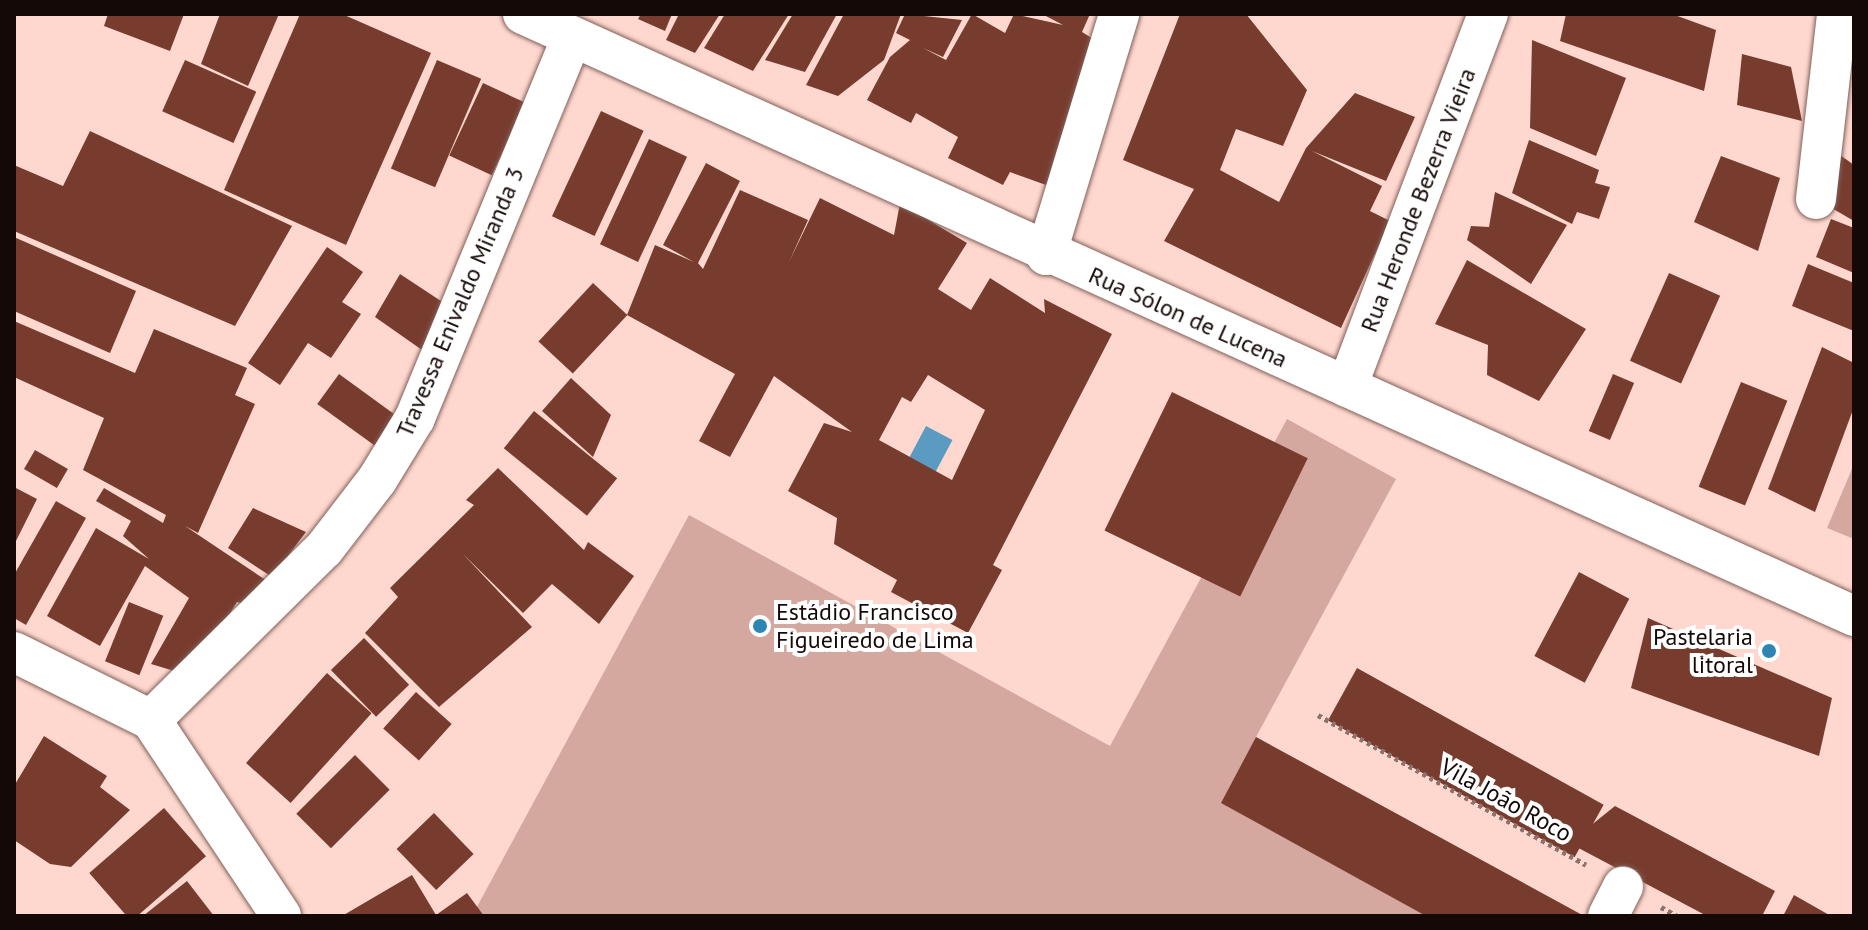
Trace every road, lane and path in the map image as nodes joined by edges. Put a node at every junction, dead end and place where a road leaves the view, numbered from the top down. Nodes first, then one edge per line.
1 (523, 14) edge
2 (1119, 14) edge
3 (1488, 14) edge
4 (1837, 14) edge
5 (572, 37) junction
6 (1816, 199) dead end
7 (1046, 255) junction
8 (1347, 387) junction
9 (1854, 616) edge
10 (14, 652) edge
11 (1318, 715) dead end
12 (151, 720) junction
13 (1616, 901) edge
14 (281, 916) edge
15 (1677, 916) edge

1 - 5 street, Rua Sólon de Lucena
2 - 7 street
3 - 8 street, Rua Heronde Bezerra Vieira
4 - 6 street
5 - 7 street, Rua Sólon de Lucena
5 - 12 street, Travessa Enivaldo Miranda 3
7 - 8 street, Rua Sólon de Lucena
8 - 9 street, Rua Sólon de Lucena
10 - 12 street
11 - 13 path, Vila João Roco
12 - 14 street
13 - 15 path, Vila João Roco

